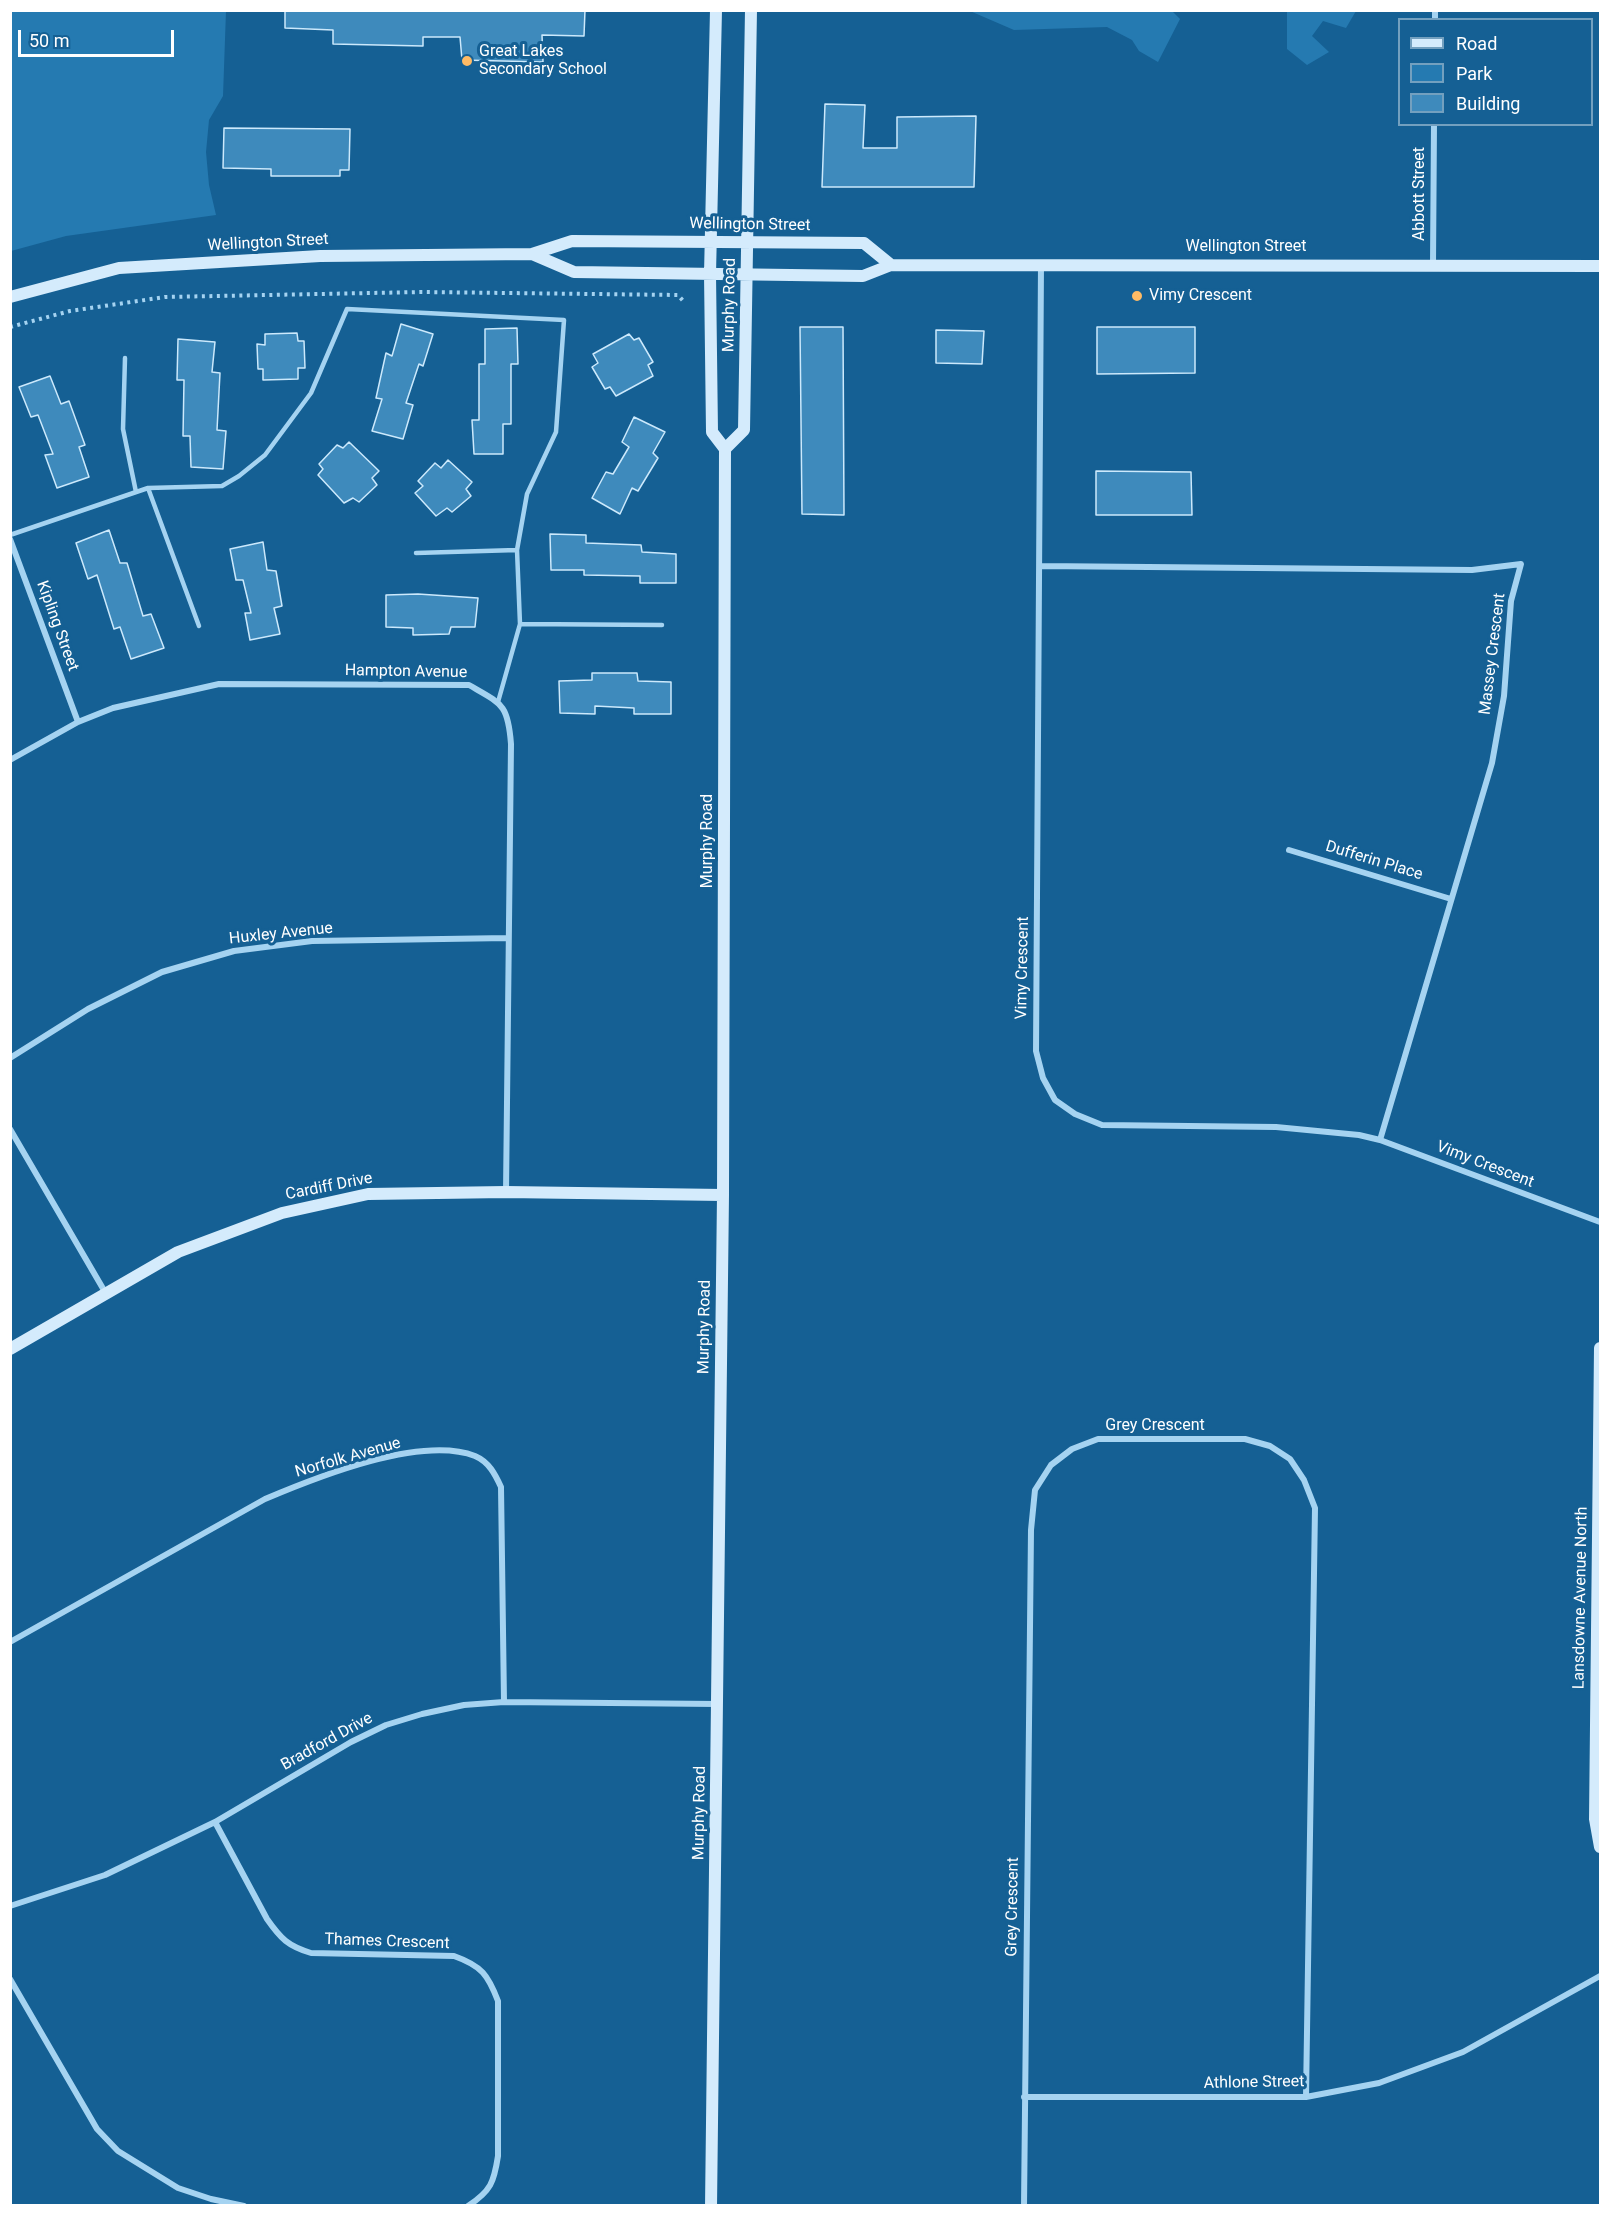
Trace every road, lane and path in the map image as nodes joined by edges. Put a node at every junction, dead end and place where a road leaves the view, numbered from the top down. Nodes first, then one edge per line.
1 (716, 10) edge
2 (751, 10) edge
3 (1434, 126) edge
4 (711, 241) junction
5 (748, 241) junction
6 (532, 254) junction
7 (1041, 263) junction
8 (1433, 264) junction
9 (891, 265) junction
10 (1600, 266) edge
11 (710, 274) junction
12 (747, 274) junction
13 (10, 297) edge
14 (125, 358) dead end
15 (725, 449) junction
16 (148, 488) junction
17 (136, 492) junction
18 (10, 537) edge
19 (517, 550) junction
20 (416, 553) dead end
21 (1040, 566) junction
22 (520, 624) junction
23 (662, 625) dead end
24 (199, 626) dead end
25 (498, 702) junction
26 (78, 722) junction
27 (10, 760) edge
28 (1289, 850) dead end
29 (1452, 900) junction
30 (508, 938) junction
31 (10, 1058) edge
32 (10, 1129) edge
33 (1380, 1140) junction
34 (506, 1192) junction
35 (723, 1195) junction
36 (1600, 1222) edge
37 (105, 1292) junction
38 (1600, 1348) edge
39 (10, 1349) edge
40 (10, 1642) edge
41 (504, 1702) junction
42 (718, 1704) junction
43 (215, 1822) junction
44 (1600, 1847) edge
45 (10, 1906) edge
46 (1600, 1976) edge
47 (10, 1979) edge
48 (1024, 2097) junction
49 (1306, 2097) junction
50 (244, 2205) edge
51 (468, 2205) edge
52 (711, 2205) edge
53 (1024, 2205) edge

1 - 4 street, Murphy Road
2 - 5 street, Murphy Road
3 - 8 street, Abbott Street
4 - 5 street, Wellington Street
4 - 6 street, Wellington Street
4 - 11 street, Murphy Road
5 - 9 street, Wellington Street
5 - 12 street, Murphy Road
6 - 11 street, Wellington Street
6 - 13 street, Wellington Street
7 - 8 street, Wellington Street
7 - 9 street, Wellington Street
7 - 21 street, Vimy Crescent
8 - 10 street, Wellington Street
9 - 12 street, Wellington Street
11 - 12 street, Wellington Street
11 - 15 street, Murphy Road
12 - 15 street, Murphy Road
14 - 17 lane
15 - 35 street, Murphy Road
16 - 17 lane
16 - 19 lane
16 - 24 lane
17 - 18 lane
18 - 26 street, Kipling Street
19 - 20 lane
19 - 22 lane
21 - 29 street, Massey Crescent
21 - 33 street, Vimy Crescent
22 - 23 lane
22 - 25 lane
25 - 26 street, Hampton Avenue
25 - 30 street
26 - 27 street, Hampton Avenue
28 - 29 street, Dufferin Place
29 - 33 street, Massey Crescent
30 - 31 street, Huxley Avenue
30 - 34 street
32 - 37 street
33 - 36 street, Vimy Crescent
34 - 35 street, Cardiff Drive
34 - 37 street, Cardiff Drive
35 - 42 street, Murphy Road
37 - 39 street, Cardiff Drive
38 - 44 street, Lansdowne Avenue North
40 - 41 street, Norfolk Avenue
41 - 42 street, Bradford Drive
41 - 43 street, Bradford Drive
42 - 52 street, Murphy Road
43 - 45 street, Bradford Drive
43 - 51 street, Thames Crescent
46 - 49 street, Athlone Street
47 - 50 street
48 - 49 street, Athlone Street
48 - 49 street, Grey Crescent
48 - 53 street, Grey Crescent

